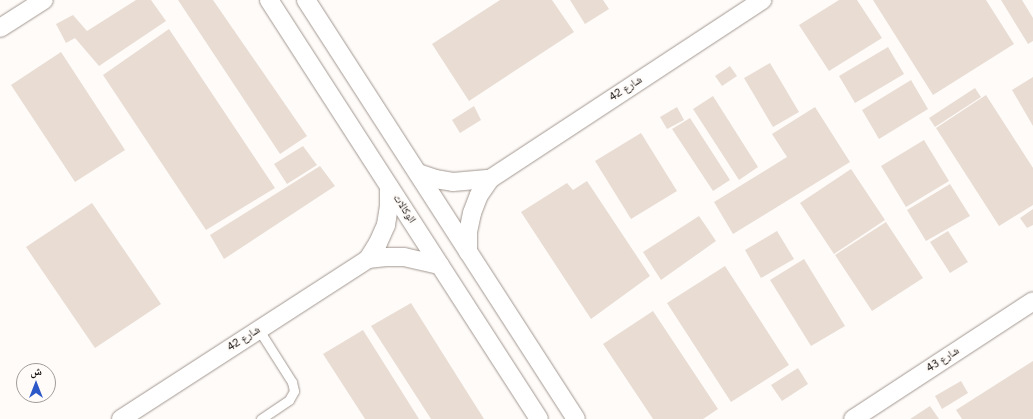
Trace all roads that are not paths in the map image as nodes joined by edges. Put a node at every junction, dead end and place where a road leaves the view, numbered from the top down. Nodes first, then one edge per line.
1 (44, 0) edge
2 (269, 0) edge
3 (306, 0) edge
4 (763, 0) edge
5 (0, 28) edge
6 (418, 173) junction
7 (490, 179) junction
8 (389, 187) junction
9 (468, 252) junction
10 (368, 260) junction
11 (440, 265) junction
12 (1033, 300) edge
13 (259, 330) junction
14 (264, 418) edge
15 (121, 419) edge
16 (539, 419) edge
17 (576, 419) edge
18 (853, 419) edge

1 - 5 street
2 - 8 street, الوكالات
3 - 6 street
4 - 7 street, شارع 42
6 - 7 street, شارع 42
6 - 9 street
7 - 9 street, شارع 42
8 - 10 street, شارع 42
8 - 11 street, الوكالات
9 - 17 street
10 - 11 street, شارع 42
10 - 13 street, شارع 42
11 - 16 street, الوكالات
12 - 18 street, شارع 43
13 - 14 lane
13 - 15 street, شارع 42

